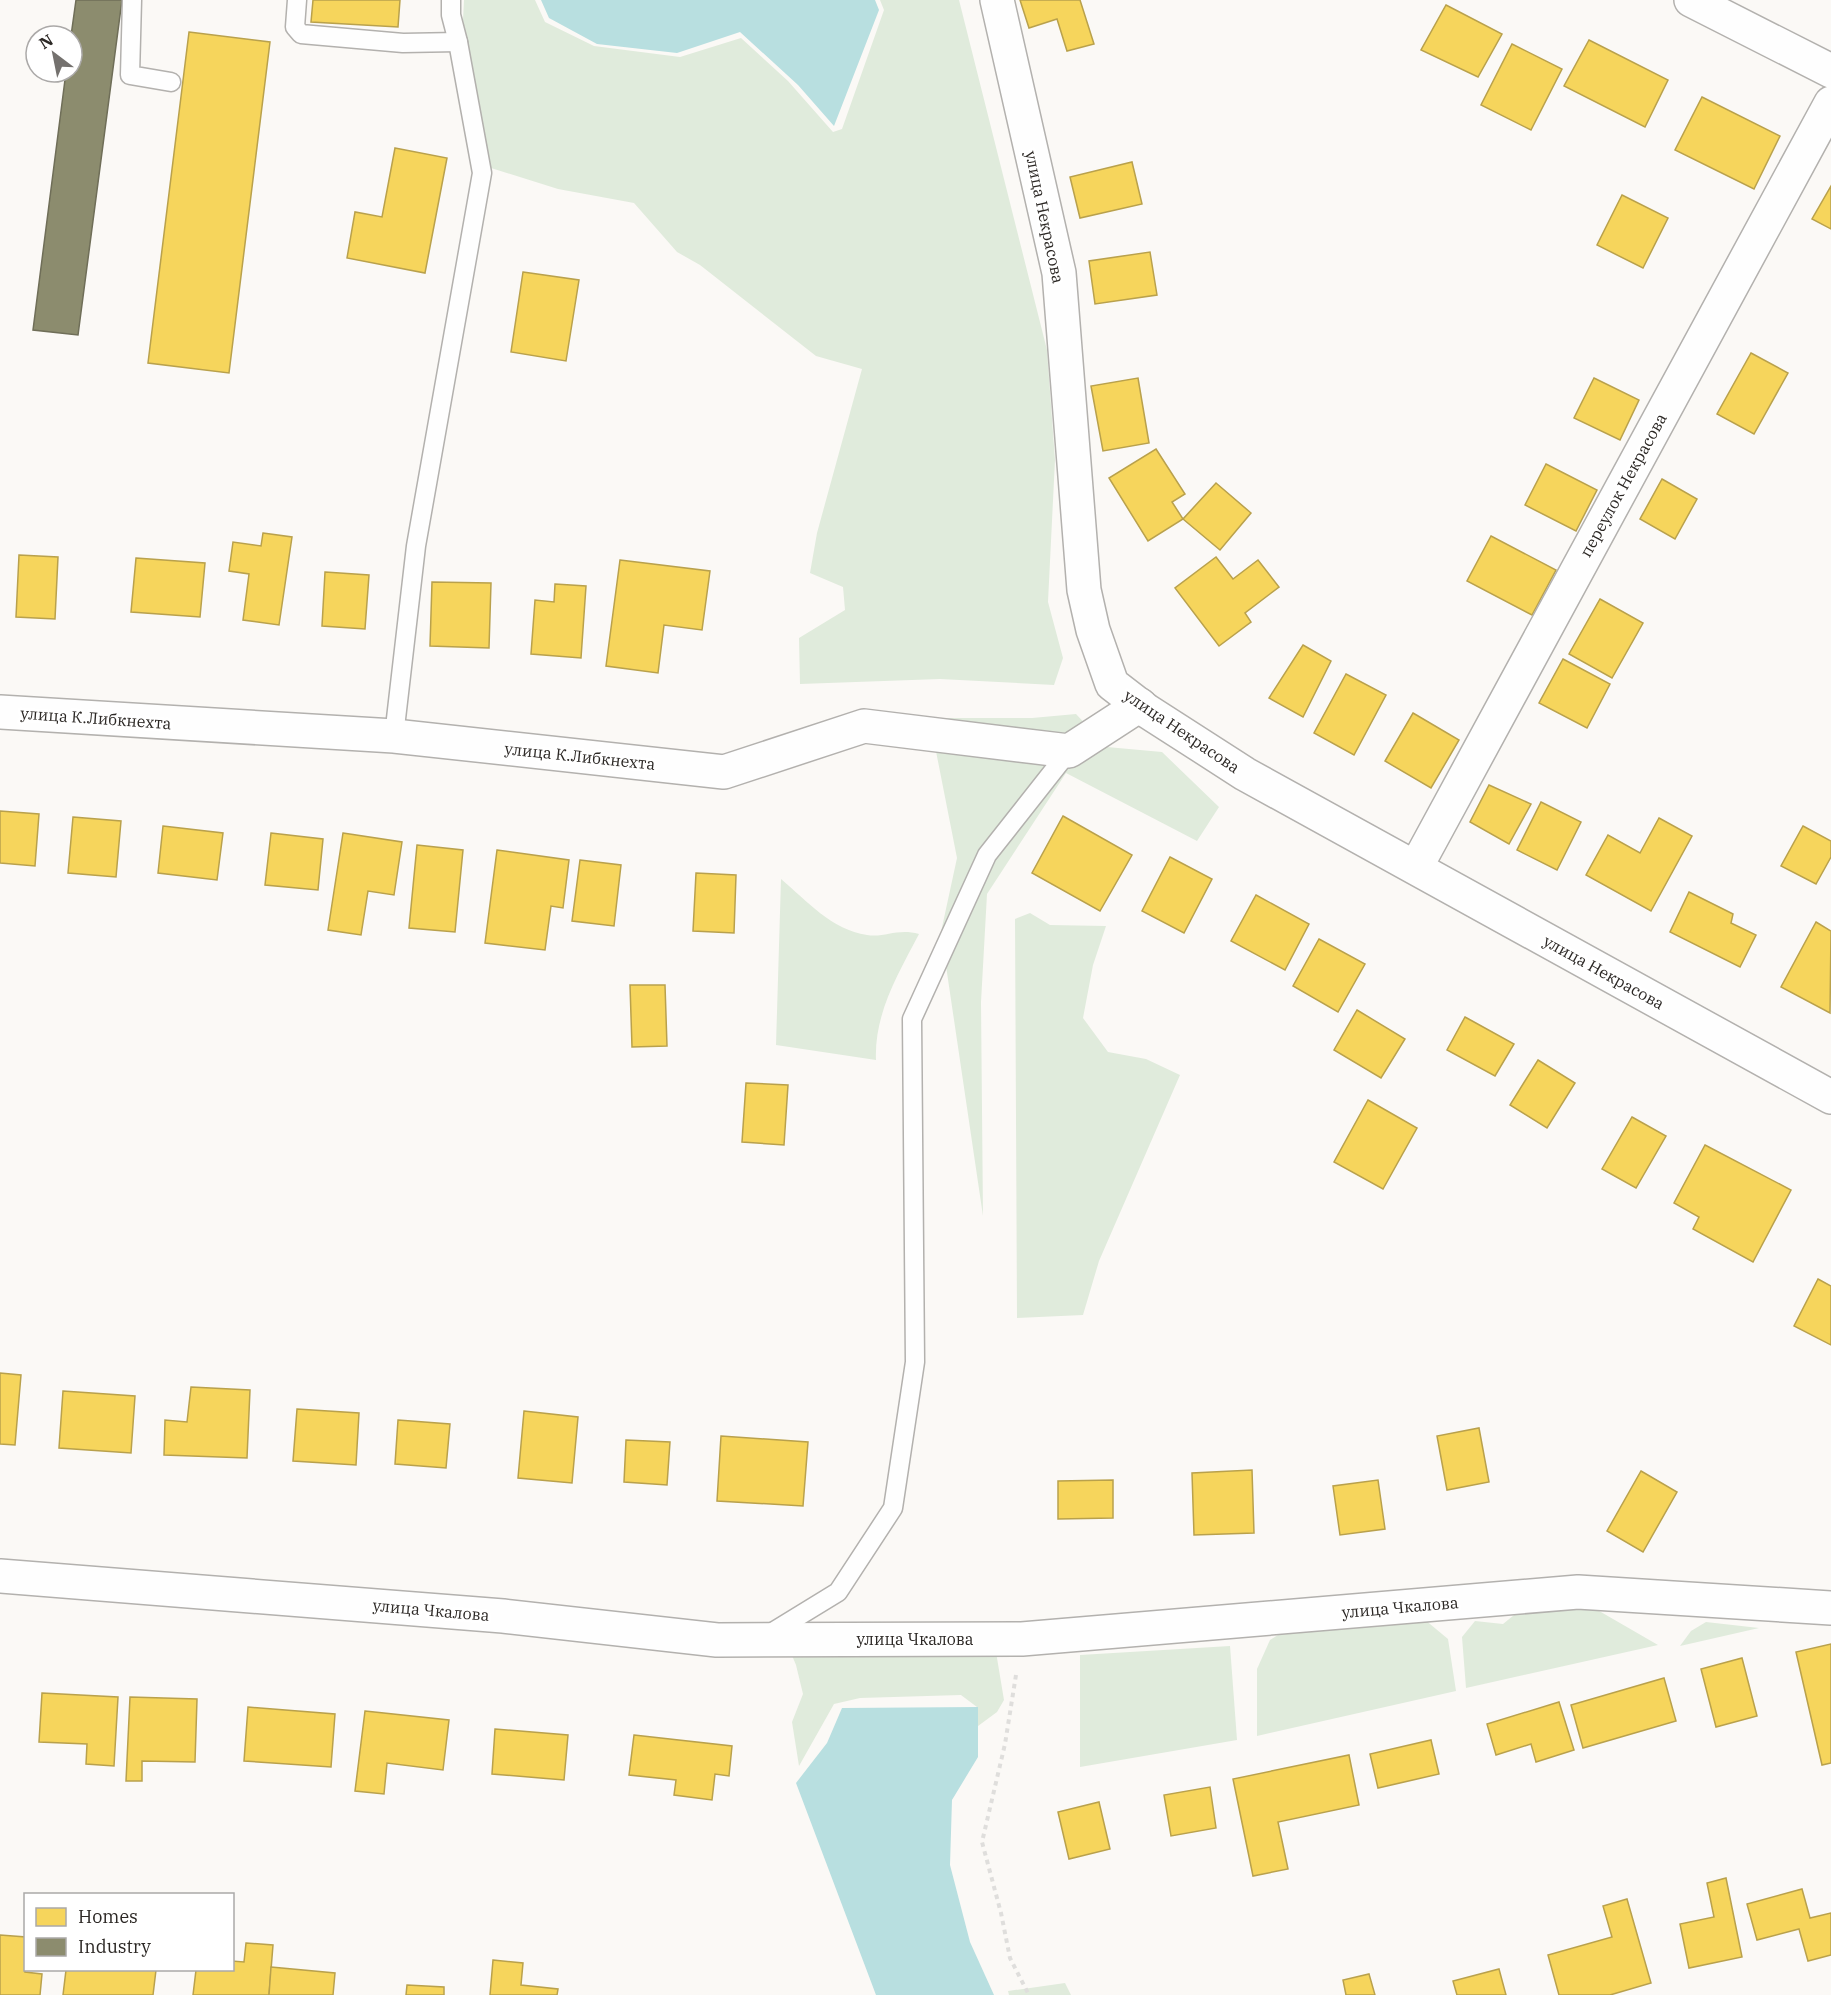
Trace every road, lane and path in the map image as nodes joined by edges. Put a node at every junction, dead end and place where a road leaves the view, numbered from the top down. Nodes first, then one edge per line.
1 (132, 0) edge
2 (297, 0) edge
3 (451, 0) edge
4 (997, 0) edge
5 (1691, 0) edge
6 (458, 42) junction
7 (1831, 71) edge
8 (171, 82) dead end
9 (1831, 103) edge
10 (1140, 705) junction
11 (0, 712) edge
12 (394, 736) junction
13 (1069, 751) junction
14 (1416, 867) junction
15 (1831, 1097) edge
16 (0, 1576) edge
17 (1831, 1608) edge
18 (1022, 1639) junction
19 (759, 1640) junction
20 (1029, 1995) edge

1 - 8 lane
2 - 6 lane
3 - 6 lane
4 - 10 street, улица Некрасова
5 - 7 street
6 - 12 lane
9 - 14 street, переулок Некрасова
10 - 13 street
10 - 14 street, улица Некрасова
11 - 12 street, улица К.Либкнехта
12 - 13 street, улица К.Либкнехта
13 - 19 lane
14 - 15 street, улица Некрасова
16 - 19 street, улица Чкалова
17 - 18 street, улица Чкалова
18 - 19 street, улица Чкалова
18 - 20 path

